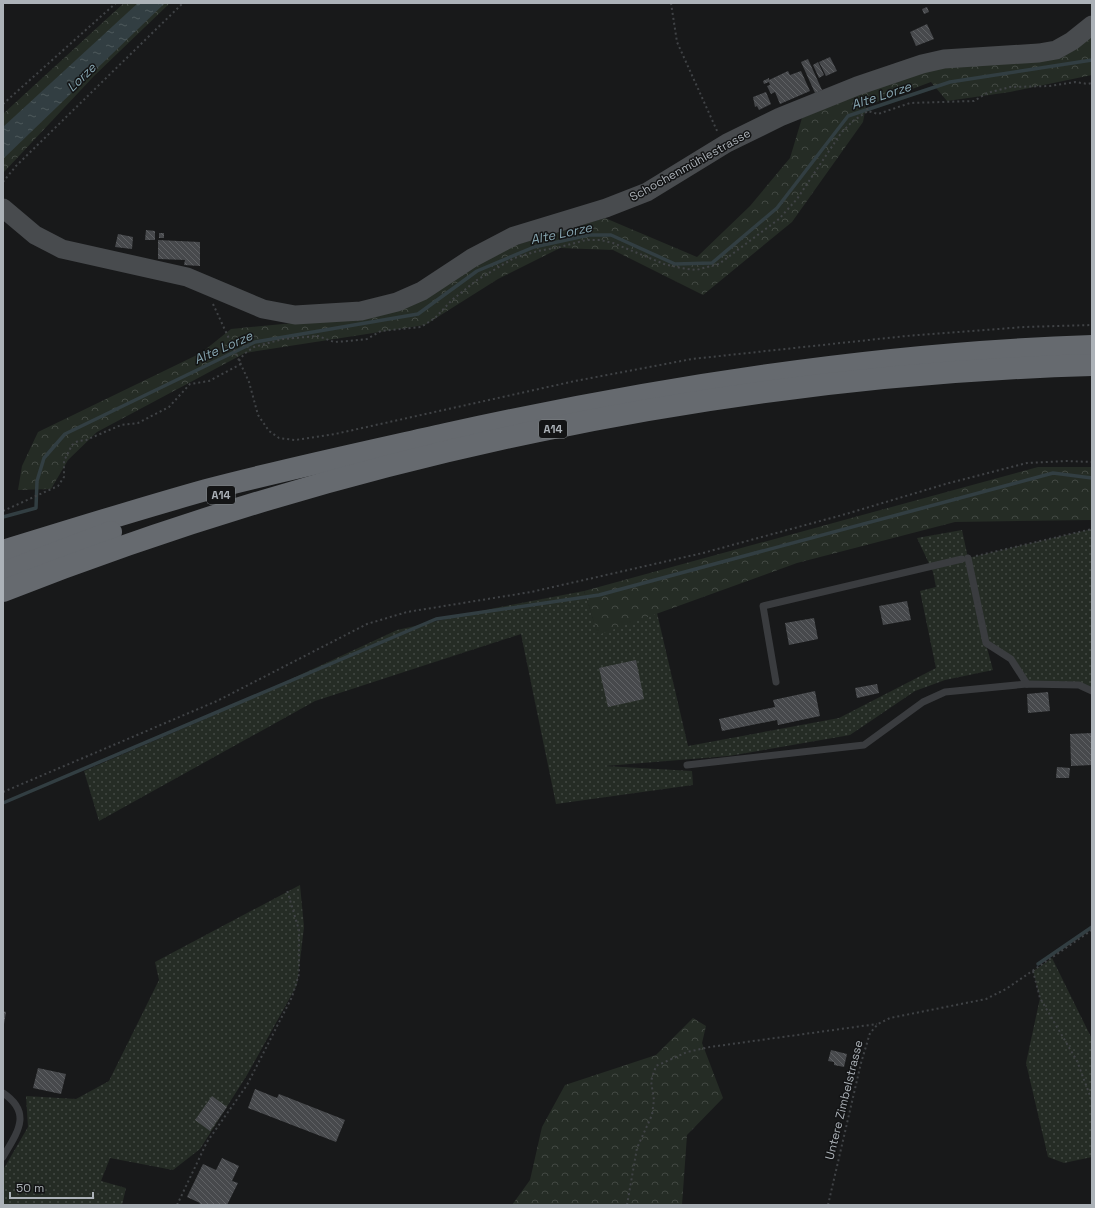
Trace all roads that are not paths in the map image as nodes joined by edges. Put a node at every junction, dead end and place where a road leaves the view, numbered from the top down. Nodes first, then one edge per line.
1 (1092, 26) edge
2 (3, 208) edge
3 (1092, 346) edge
4 (1092, 364) edge
5 (444, 434) junction
6 (3, 550) edge
7 (3, 573) edge
8 (3, 591) edge
9 (776, 682) dead end
10 (1027, 684) junction
11 (1092, 691) edge
12 (687, 765) dead end
13 (3, 1093) edge
14 (3, 1157) edge

1 - 2 street, Schochenmühlestrasse
3 - 5 highway, A14
4 - 8 highway, A14
5 - 6 highway
5 - 7 highway, A14
9 - 10 lane
10 - 11 lane
10 - 12 lane
13 - 14 lane

